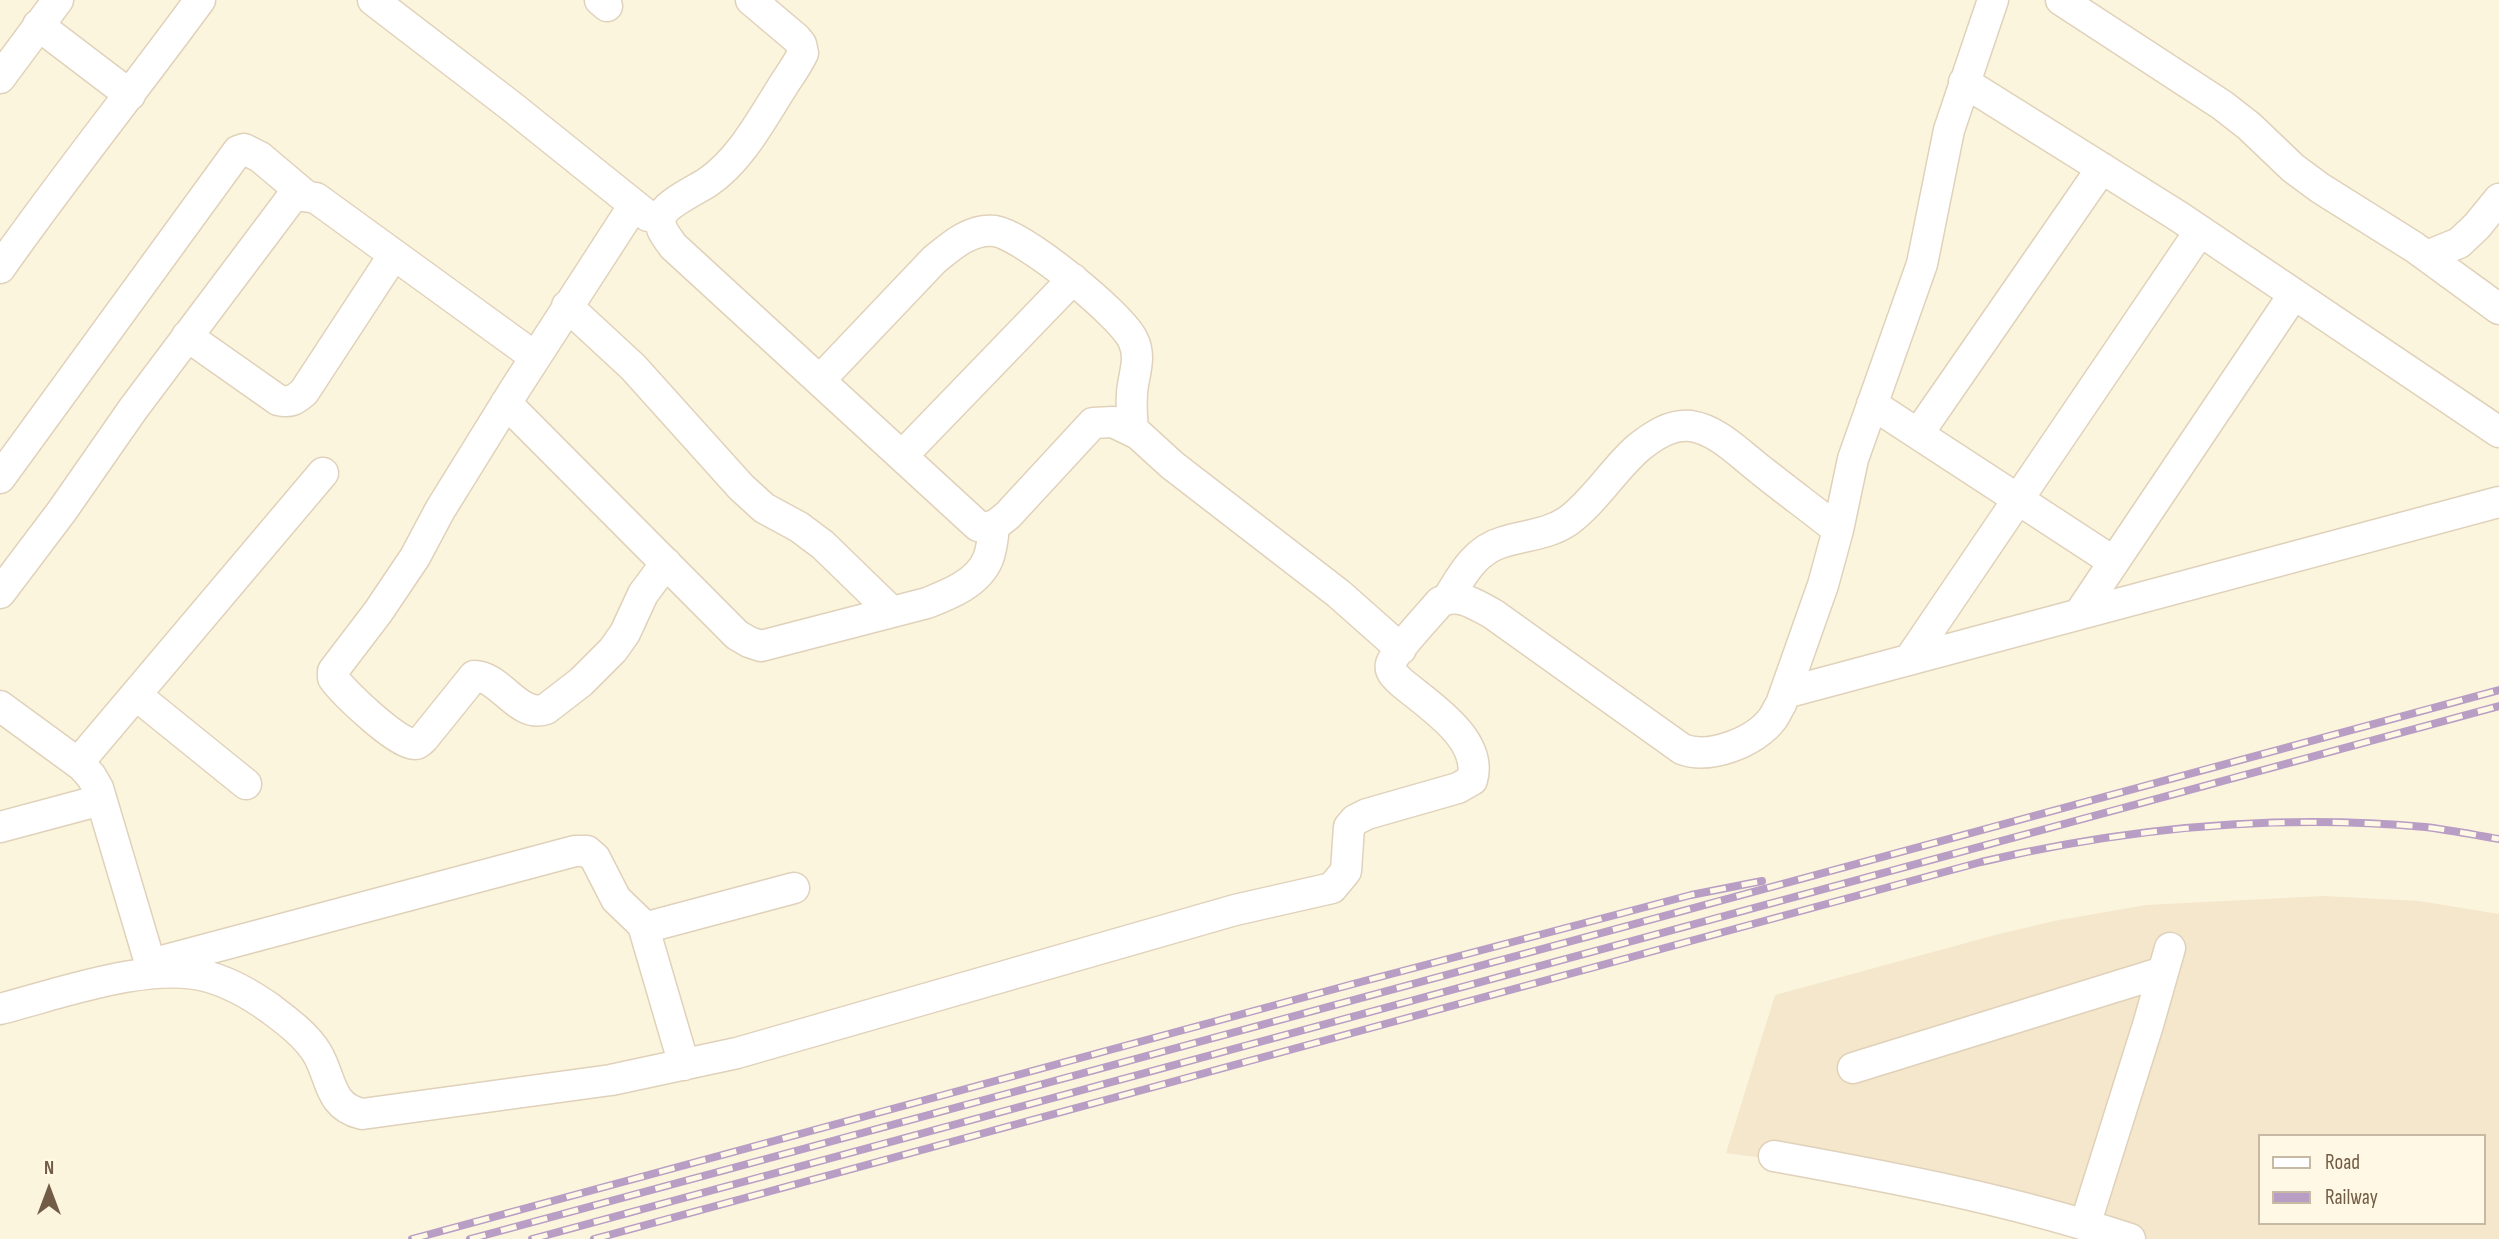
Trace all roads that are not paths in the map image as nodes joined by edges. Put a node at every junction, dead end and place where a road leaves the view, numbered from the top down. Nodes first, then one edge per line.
1 (58, 0) edge
2 (200, 0) edge
3 (373, 0) edge
4 (751, 0) edge
5 (1993, 0) edge
6 (2060, 0) edge
7 (38, 25) junction
8 (0, 78) edge
9 (1964, 82) junction
10 (130, 95) junction
11 (2102, 168) junction
12 (305, 195) junction
13 (2499, 200) edge
14 (634, 205) junction
15 (661, 227) junction
16 (2200, 231) junction
17 (393, 256) junction
18 (2427, 256) junction
19 (0, 268) edge
20 (1073, 279) junction
21 (2294, 294) junction
22 (567, 306) junction
23 (2499, 309) edge
24 (187, 336) junction
25 (535, 357) junction
26 (820, 380) junction
27 (506, 403) junction
28 (1872, 404) junction
29 (1133, 431) junction
30 (2499, 432) edge
31 (1918, 434) junction
32 (902, 456) junction
33 (323, 473) dead end
34 (0, 478) edge
35 (2018, 499) junction
36 (2499, 502) edge
37 (994, 526) junction
38 (1838, 530) junction
39 (2114, 562) junction
40 (666, 563) junction
41 (0, 593) edge
42 (1448, 598) junction
43 (892, 611) junction
44 (2079, 614) junction
45 (1401, 649) junction
46 (1909, 660) junction
47 (1785, 693) junction
48 (136, 695) junction
49 (0, 706) edge
50 (78, 763) junction
51 (246, 784) dead end
52 (101, 800) junction
53 (0, 827) edge
54 (794, 888) dead end
55 (645, 928) junction
56 (152, 969) junction
57 (0, 1009) edge
58 (684, 1065) junction
59 (1853, 1068) dead end
60 (1774, 1156) dead end
61 (2084, 1225) junction
62 (2130, 1239) edge

1 - 7 street
2 - 10 street
3 - 14 street
4 - 15 street
5 - 9 street
6 - 18 street
7 - 8 street
7 - 10 street
9 - 11 street
9 - 28 street
10 - 19 street
11 - 16 street
11 - 31 street
12 - 17 street
12 - 24 street
12 - 34 street
13 - 18 street
14 - 15 street
14 - 22 street
15 - 26 street
16 - 21 street
16 - 35 street
17 - 24 street
17 - 25 street
18 - 23 street
20 - 26 street
20 - 29 street
20 - 32 street
21 - 30 street
21 - 39 street
22 - 25 street
22 - 43 street
24 - 41 street
25 - 27 street
26 - 32 street
27 - 40 street
27 - 40 street
28 - 31 street
28 - 38 street
29 - 37 street
29 - 45 street
31 - 35 street
32 - 37 street
33 - 48 street
35 - 39 street
35 - 46 street
36 - 44 street
37 - 43 street
38 - 42 street
38 - 47 street
39 - 44 street
40 - 43 street
42 - 45 street
42 - 47 street
44 - 46 street
45 - 58 street
46 - 47 street
48 - 50 street
48 - 51 street
49 - 50 street
50 - 52 street
52 - 53 street
52 - 56 street
54 - 55 street
55 - 56 street
55 - 58 street
56 - 57 street
56 - 58 street
59 - 61 street
60 - 61 street
61 - 62 street

